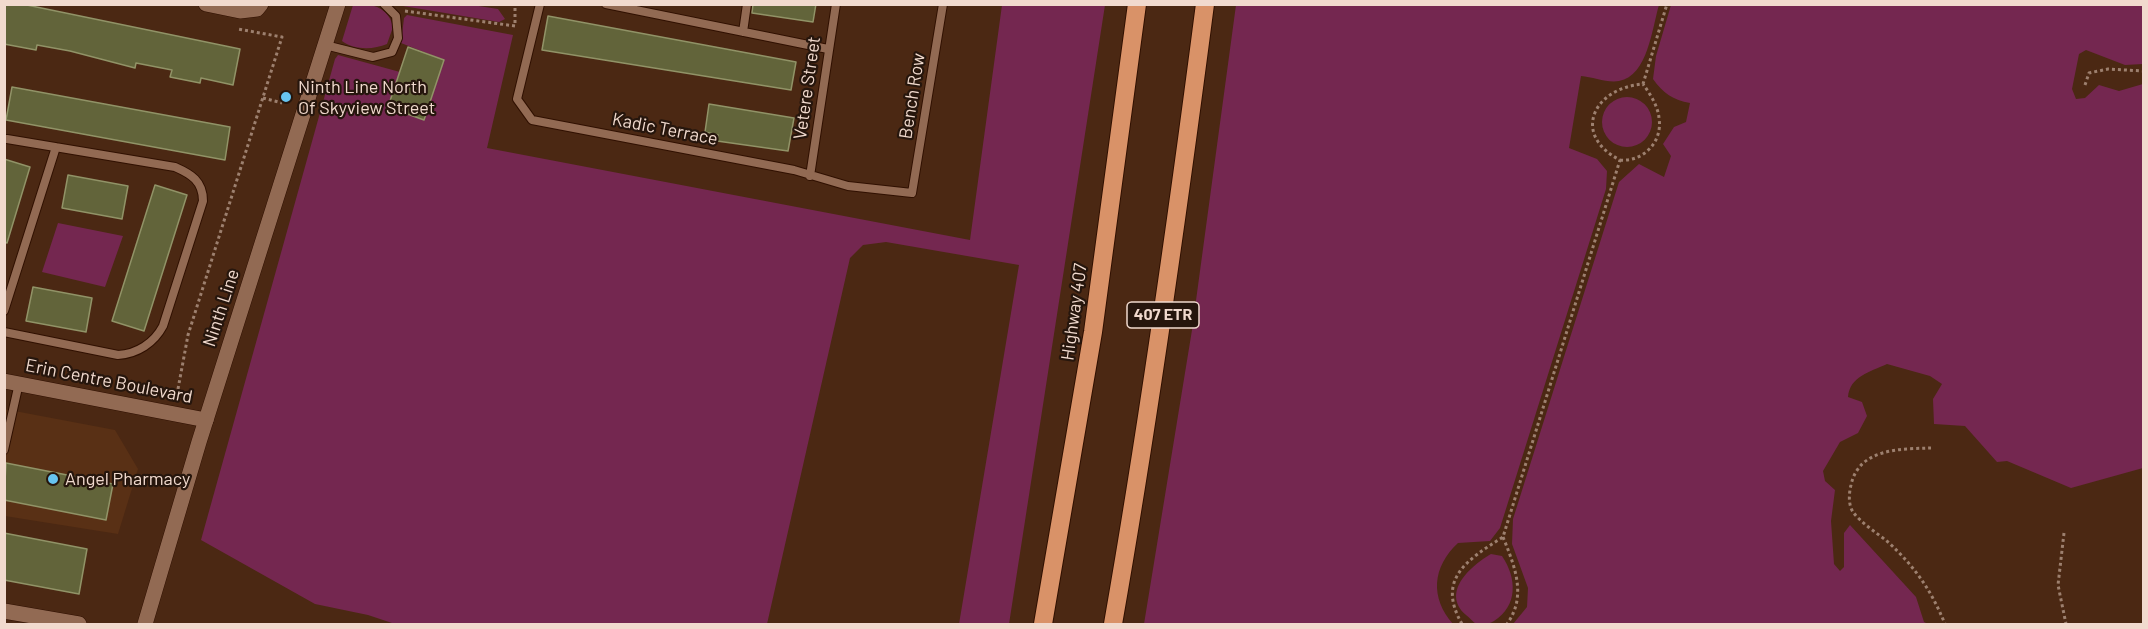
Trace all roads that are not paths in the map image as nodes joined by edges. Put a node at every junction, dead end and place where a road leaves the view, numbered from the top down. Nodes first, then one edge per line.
1 (206, 4) edge
2 (261, 4) edge
3 (338, 4) edge
4 (384, 4) edge
5 (540, 4) edge
6 (606, 4) edge
7 (747, 4) edge
8 (836, 4) edge
9 (943, 4) edge
10 (1137, 4) edge
11 (1205, 4) edge
12 (743, 32) junction
13 (325, 45) junction
14 (828, 49) junction
15 (7, 139) dead end
16 (56, 147) junction
17 (810, 176) junction
18 (912, 193) joint
19 (4, 311) edge
20 (4, 332) edge
21 (12, 382) edge
22 (206, 420) junction
23 (4, 450) edge
24 (4, 611) edge
25 (79, 624) edge
26 (145, 624) edge
27 (1043, 624) edge
28 (1113, 624) edge

1 - 2 main road
3 - 13 main road, Ninth Line
4 - 13 lane
5 - 17 lane, Kadic Terrace
6 - 12 lane
7 - 12 lane
8 - 14 lane, Vetere Street
9 - 18 lane, Bench Row
10 - 27 highway, Highway 407
11 - 28 highway, 407 ETR
12 - 14 lane
13 - 22 main road, Ninth Line
14 - 17 lane, Vetere Street
15 - 16 lane
16 - 19 lane
16 - 20 lane
17 - 18 lane, Kadic Terrace
21 - 22 main road, Erin Centre Boulevard
21 - 23 lane
22 - 26 main road, Ninth Line
24 - 25 main road

